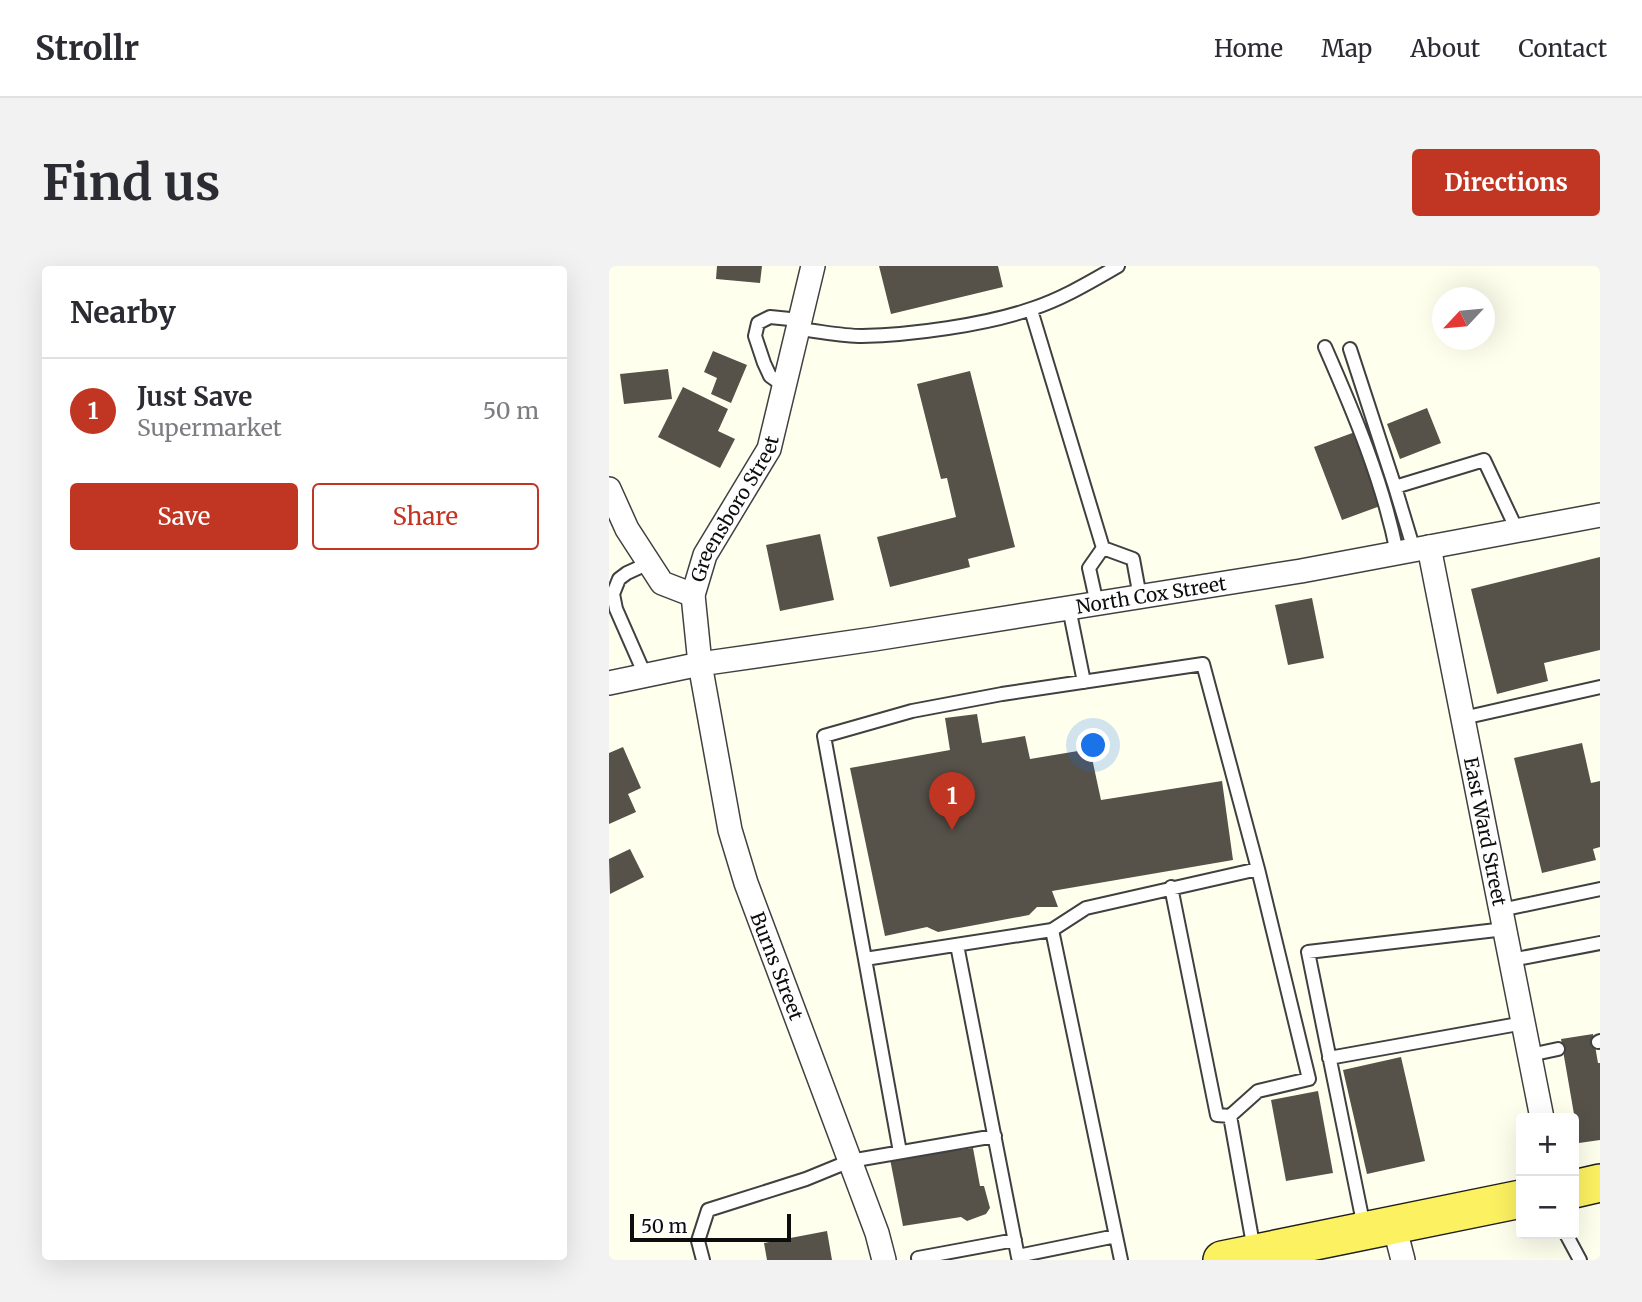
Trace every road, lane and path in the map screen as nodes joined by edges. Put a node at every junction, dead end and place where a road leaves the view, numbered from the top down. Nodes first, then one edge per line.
1 (813, 266) edge
2 (1118, 266) edge
3 (1031, 310) junction
4 (799, 324) junction
5 (1325, 347) dead end
6 (1350, 349) dead end
7 (784, 386) junction
8 (1395, 487) junction
9 (609, 489) edge
10 (1600, 515) edge
11 (1517, 530) junction
12 (1103, 548) junction
13 (1413, 550) junction
14 (649, 563) junction
15 (693, 595) junction
16 (1140, 597) junction
17 (1097, 604) junction
18 (1069, 608) junction
19 (699, 664) junction
20 (645, 675) junction
21 (1084, 682) junction
22 (609, 683) edge
23 (1600, 687) edge
24 (1463, 718) junction
25 (1258, 869) junction
26 (1171, 887) junction
27 (1600, 889) edge
28 (1503, 919) junction
29 (1052, 930) junction
30 (1600, 943) edge
31 (957, 944) junction
32 (865, 958) junction
33 (1511, 960) junction
34 (1524, 1023) junction
35 (1558, 1049) dead end
36 (1530, 1055) junction
37 (1329, 1058) junction
38 (1541, 1113) edge
39 (1230, 1116) junction
40 (995, 1136) junction
41 (900, 1152) junction
42 (850, 1161) junction
43 (1600, 1183) edge
44 (1579, 1188) edge
45 (1516, 1200) edge
46 (1379, 1228) junction
47 (1116, 1236) junction
48 (1569, 1239) edge
49 (1015, 1240) junction
50 (1238, 1257) edge
51 (918, 1258) dead end
52 (1019, 1259) edge
53 (703, 1260) edge
54 (884, 1260) edge
55 (1121, 1260) edge
56 (1403, 1260) edge
57 (1580, 1260) edge

1 - 4 street, Greensboro Street
2 - 3 lane
3 - 4 lane
3 - 12 lane
4 - 7 street, Greensboro Street
4 - 7 lane
5 - 13 lane
6 - 8 lane
7 - 15 street, Greensboro Street
8 - 11 lane
8 - 13 lane
9 - 14 street
10 - 11 street, North Cox Street
11 - 13 street, North Cox Street
12 - 16 lane
12 - 17 lane
13 - 16 street, North Cox Street
13 - 24 street, East Ward Street
14 - 15 street
14 - 20 lane
15 - 19 street, Greensboro Street
16 - 17 street, North Cox Street
17 - 18 street, North Cox Street
18 - 19 street, North Cox Street
18 - 21 lane
19 - 20 street
19 - 42 street, Burns Street
20 - 22 street
21 - 25 lane
21 - 32 lane
23 - 24 lane
24 - 28 street, East Ward Street
25 - 26 lane
25 - 39 lane
26 - 29 lane
26 - 39 lane
27 - 28 lane
28 - 33 street, East Ward Street
28 - 37 lane
29 - 31 lane
29 - 47 lane
30 - 33 lane
31 - 32 lane
31 - 40 lane
32 - 41 lane
33 - 34 street, East Ward Street
34 - 36 street, East Ward Street
34 - 37 lane
35 - 36 lane
36 - 38 street, East Ward Street
37 - 46 lane
39 - 50 lane
40 - 41 lane
40 - 49 lane
41 - 42 lane
42 - 53 lane
42 - 54 street, Burns Street
43 - 44 main road
45 - 46 main road
46 - 50 main road
46 - 56 street
47 - 52 lane
47 - 55 lane
48 - 57 lane
49 - 51 lane
49 - 52 lane

